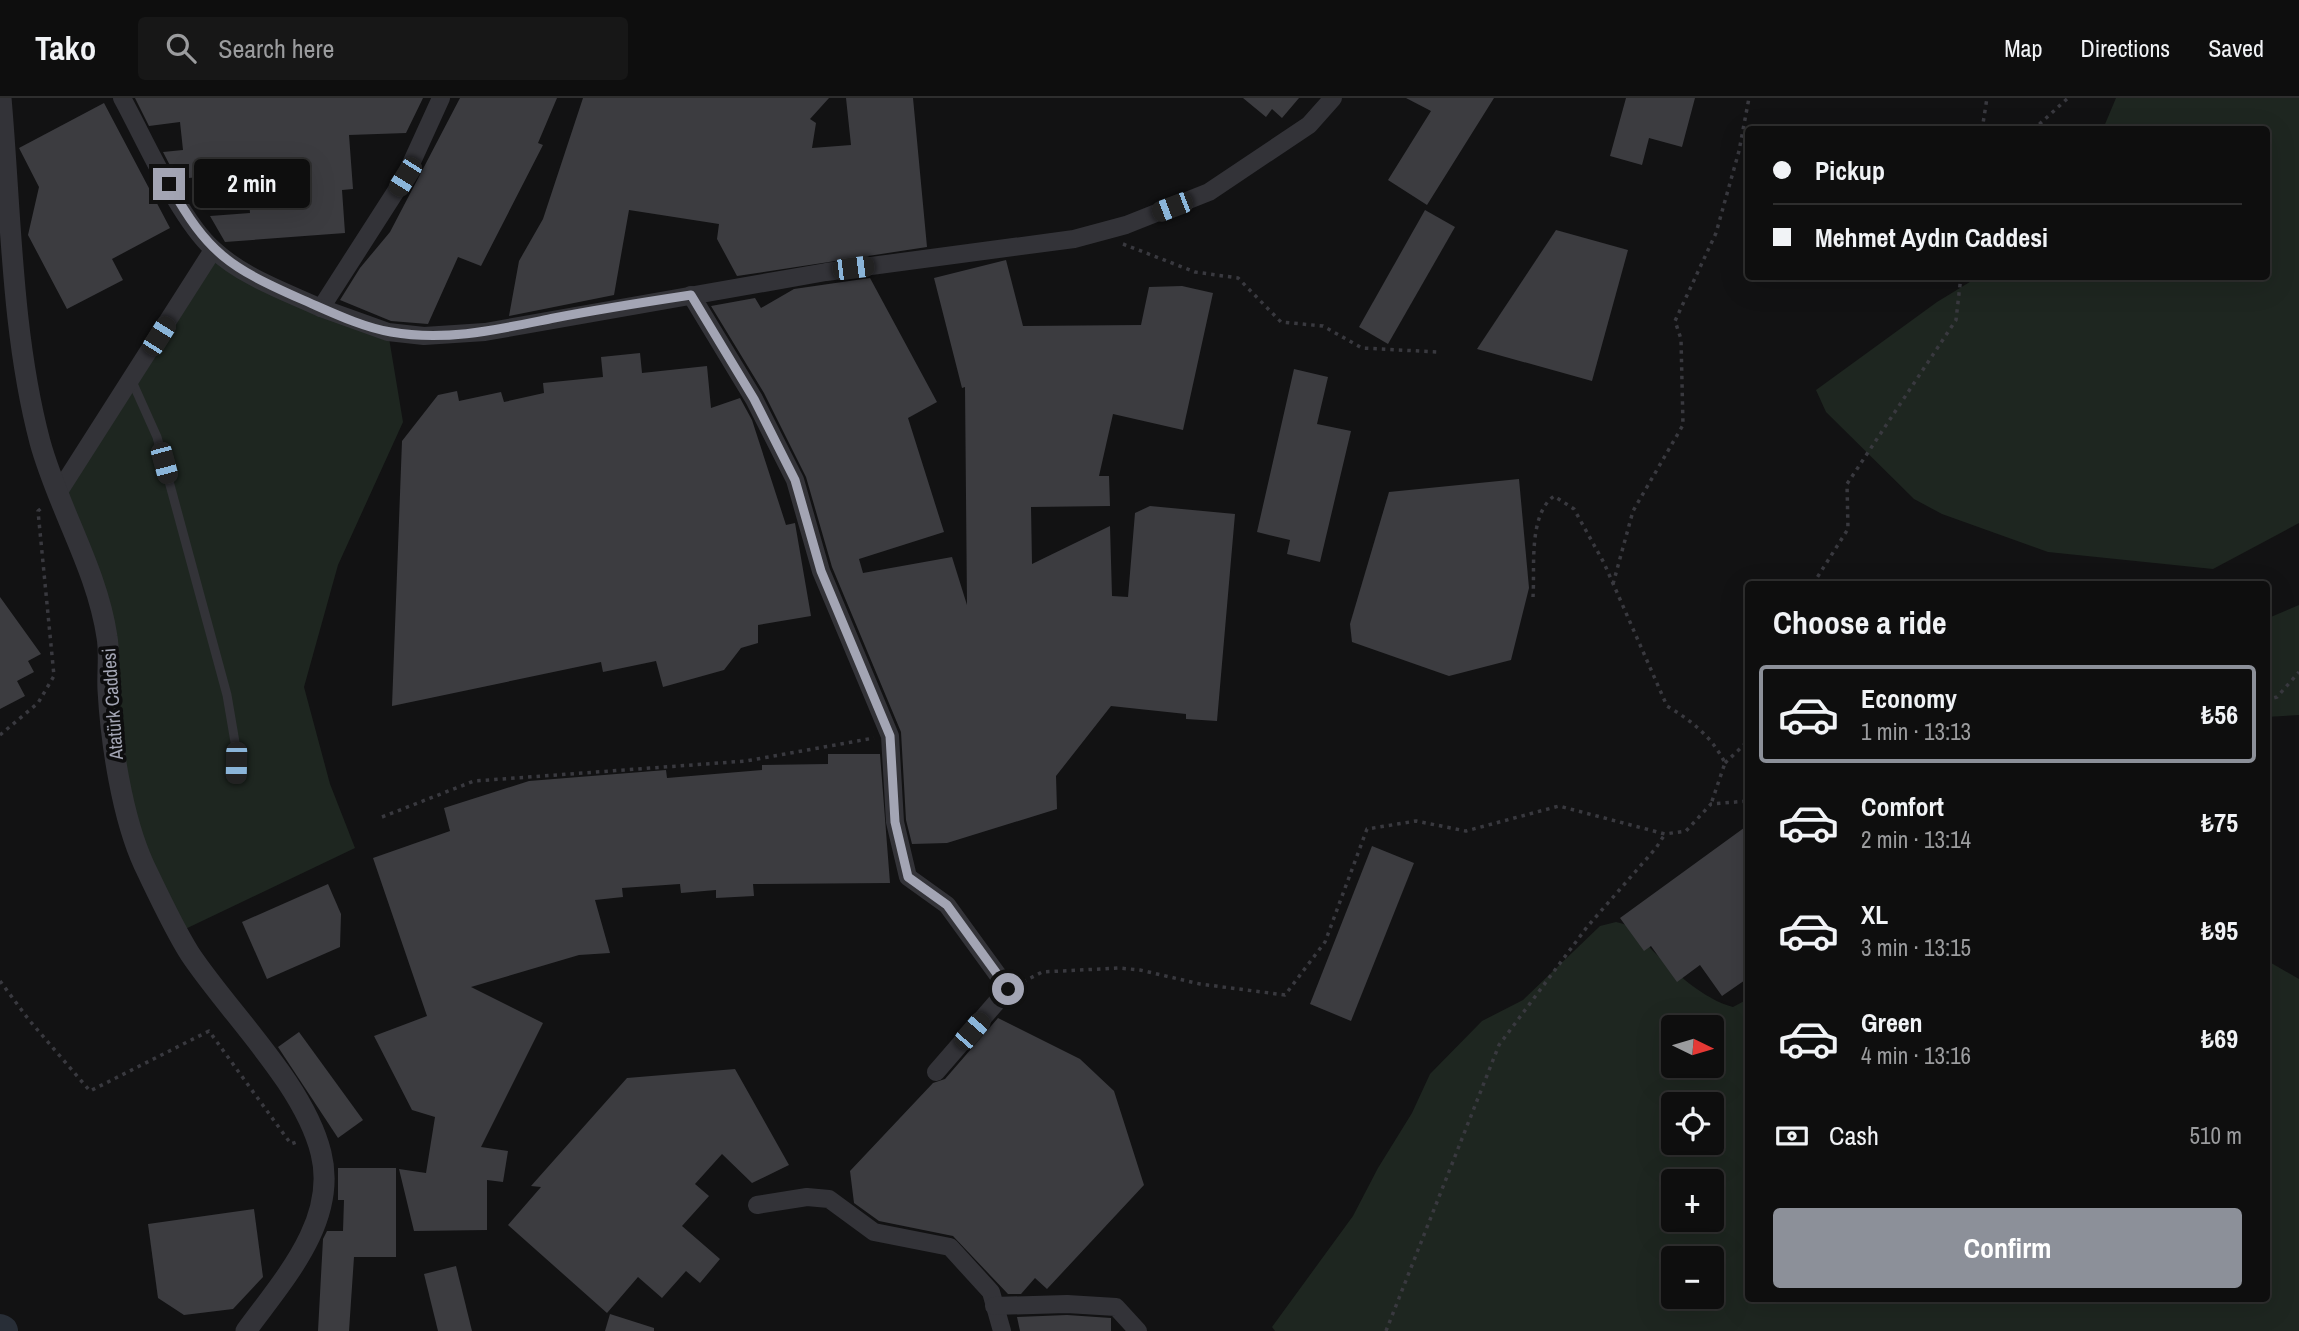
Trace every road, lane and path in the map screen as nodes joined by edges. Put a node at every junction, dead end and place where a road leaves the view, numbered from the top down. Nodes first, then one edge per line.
1 (1, 98) edge
2 (122, 98) edge
3 (441, 98) edge
4 (1333, 98) edge
5 (1749, 98) edge
6 (1987, 98) edge
7 (2068, 98) edge
8 (1983, 126) edge
9 (2037, 126) edge
10 (1109, 230) junction
11 (213, 250) junction
12 (1961, 280) edge
13 (691, 295) junction
14 (321, 308) junction
15 (1437, 352) dead end
16 (131, 379) junction
17 (58, 493) junction
18 (1815, 581) edge
19 (1613, 584) junction
20 (1533, 597) dead end
21 (2299, 673) edge
22 (2270, 699) edge
23 (0, 735) edge
24 (890, 736) junction
25 (1745, 744) edge
26 (1725, 763) junction
27 (236, 778) dead end
28 (1745, 801) edge
29 (1711, 804) junction
30 (382, 817) dead end
31 (1665, 834) junction
32 (0, 981) edge
33 (1008, 989) junction
34 (936, 1072) dead end
35 (314, 1135) junction
36 (757, 1205) dead end
37 (994, 1307) junction
38 (247, 1331) edge
39 (1002, 1331) edge
40 (1138, 1331) edge
41 (1386, 1331) edge

1 - 17 street, Atatürk Caddesi
2 - 11 street
3 - 14 street
4 - 10 street
5 - 19 path
6 - 8 path
7 - 9 path
10 - 13 street
10 - 15 path
11 - 14 street
11 - 16 street
12 - 18 path
13 - 14 street
13 - 24 street
16 - 17 street
16 - 27 lane
17 - 23 path
17 - 35 street, Atatürk Caddesi
19 - 20 path
19 - 26 path
21 - 22 path
24 - 30 path
24 - 33 street
25 - 26 path
26 - 29 path
28 - 29 path
29 - 31 path
31 - 33 path
31 - 41 path
32 - 35 path
33 - 34 street
35 - 38 street, Atatürk Caddesi
36 - 37 street
37 - 39 street
37 - 40 street

